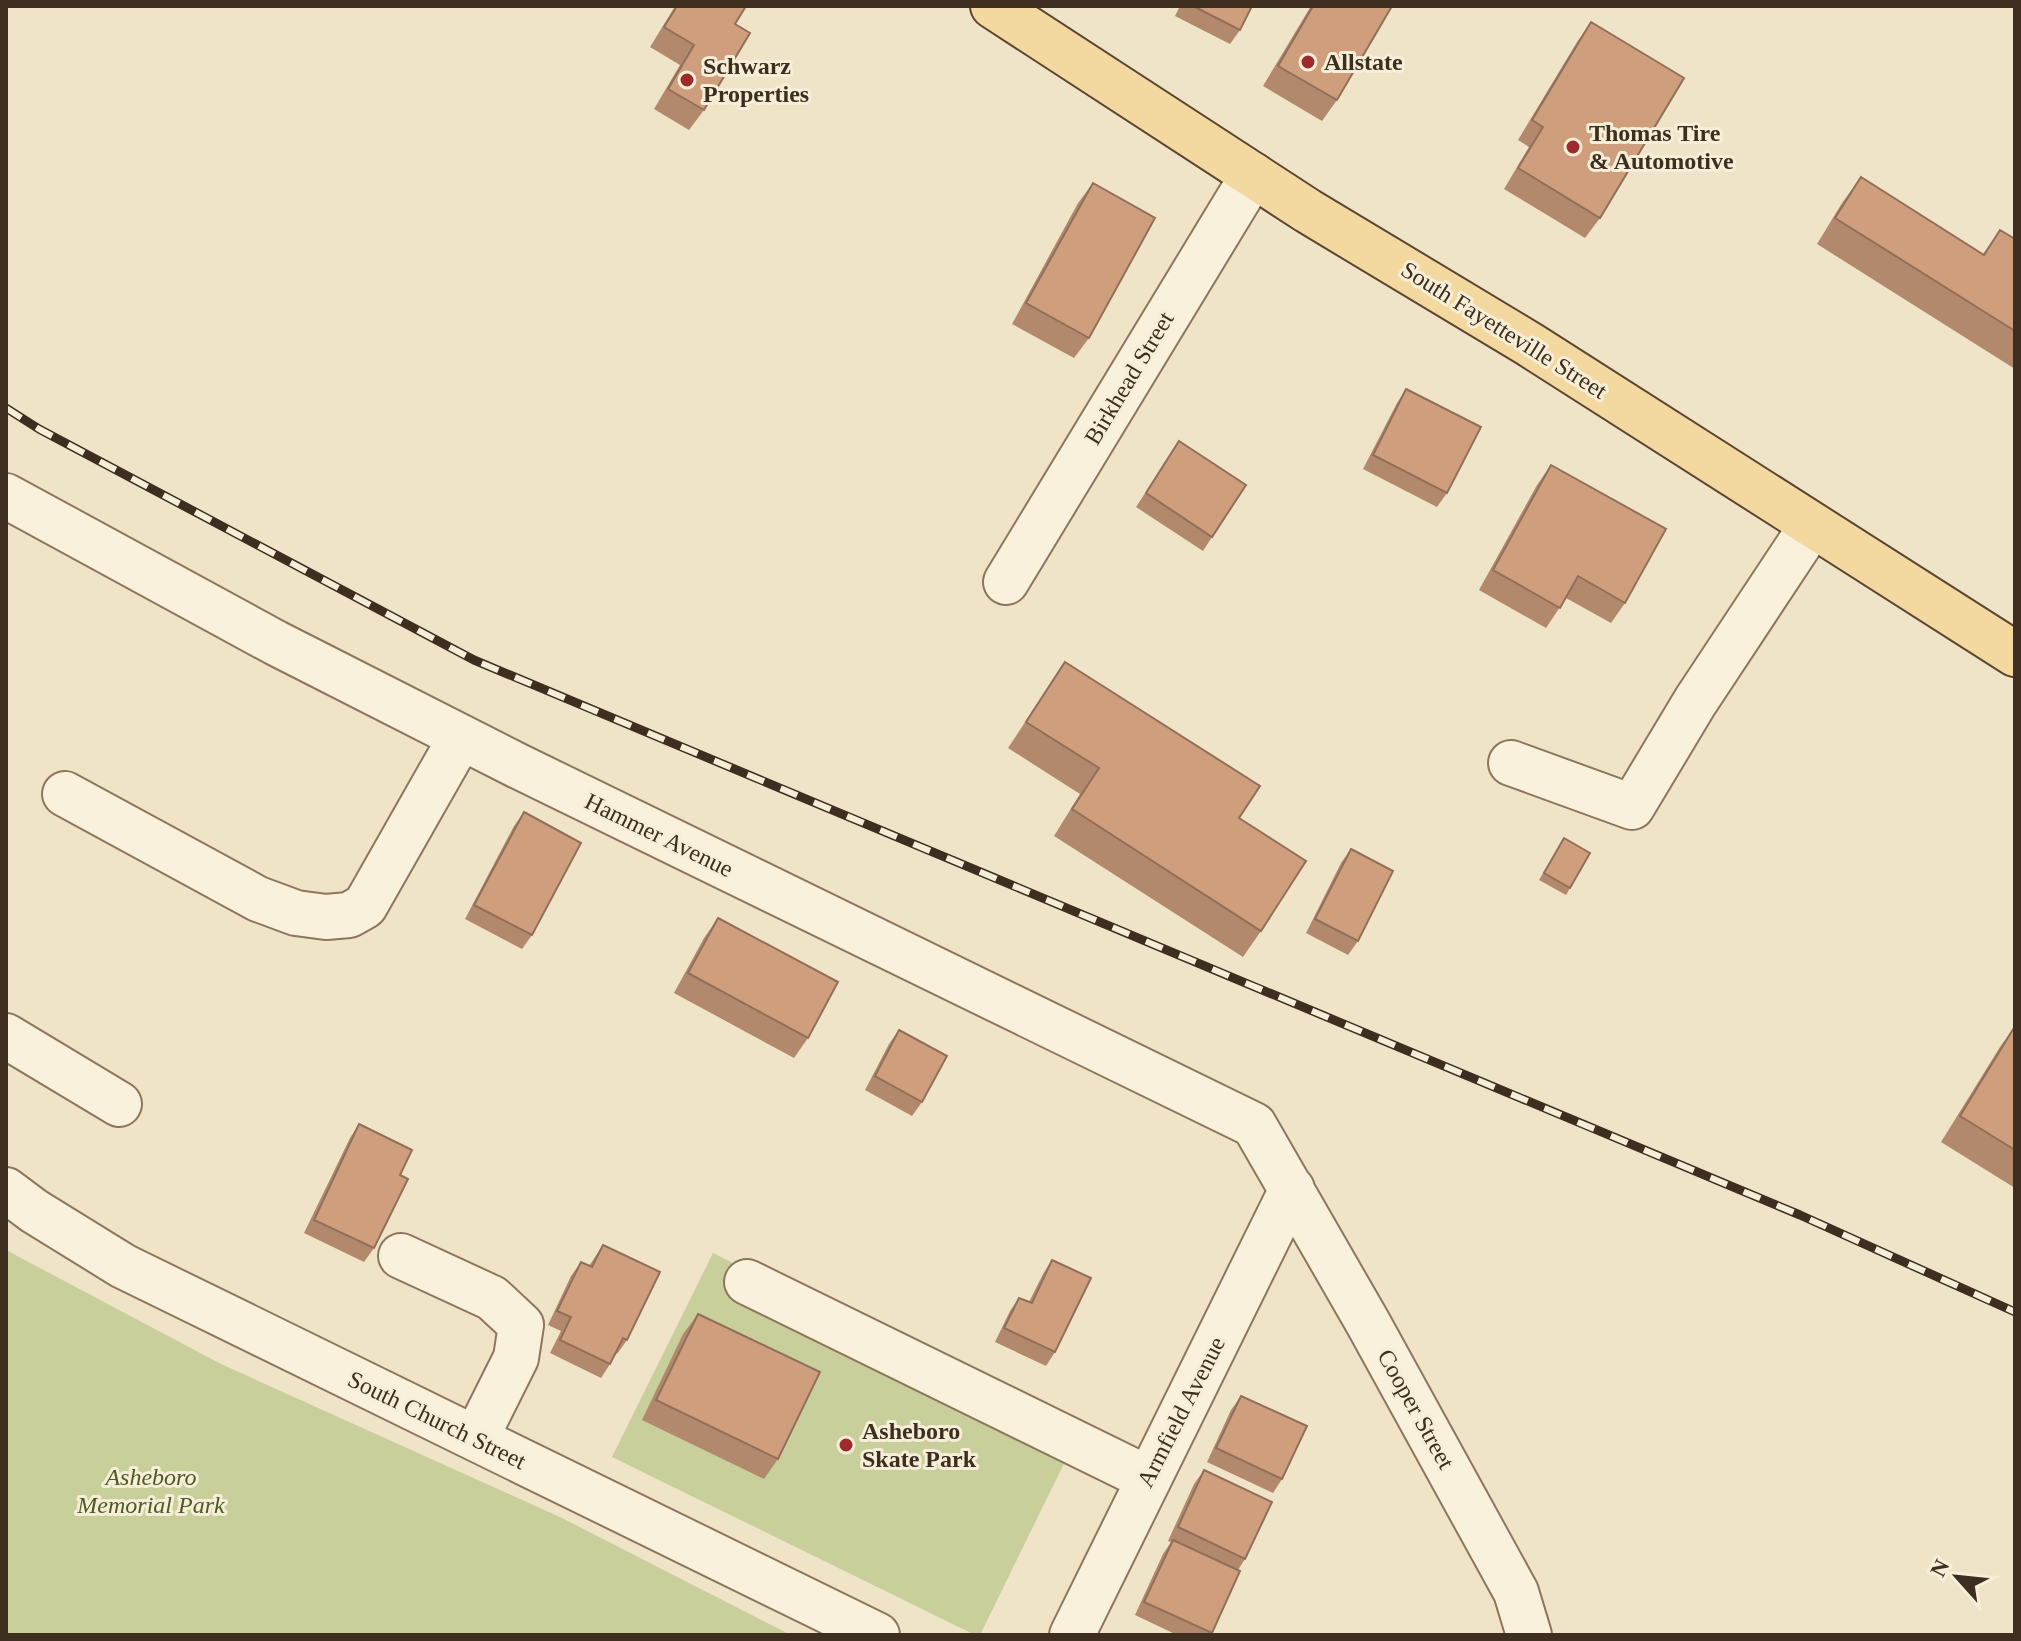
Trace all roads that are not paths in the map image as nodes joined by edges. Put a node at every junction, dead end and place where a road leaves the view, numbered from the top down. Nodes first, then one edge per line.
1 (993, 6) edge
2 (1253, 175) junction
3 (6, 496) edge
4 (1812, 525) junction
5 (1006, 582) dead end
6 (2015, 654) edge
7 (461, 737) junction
8 (1511, 763) dead end
9 (65, 794) dead end
10 (6, 1036) edge
11 (119, 1104) dead end
12 (1292, 1189) junction
13 (6, 1190) edge
14 (401, 1256) dead end
15 (747, 1282) dead end
16 (476, 1438) junction
17 (1147, 1478) junction
18 (877, 1635) edge
19 (1072, 1635) edge
20 (1529, 1635) edge

1 - 2 main road, South Fayetteville Street
2 - 4 main road, South Fayetteville Street
2 - 5 street, Birkhead Street
3 - 7 street, Hammer Avenue
4 - 6 main road, South Fayetteville Street
4 - 8 street
7 - 9 street
7 - 12 street, Hammer Avenue
10 - 11 street
12 - 17 street, Armfield Avenue
12 - 20 street, Cooper Street
13 - 16 street, South Church Street
14 - 16 street
15 - 17 street
16 - 18 street, South Church Street
17 - 19 street, Armfield Avenue

